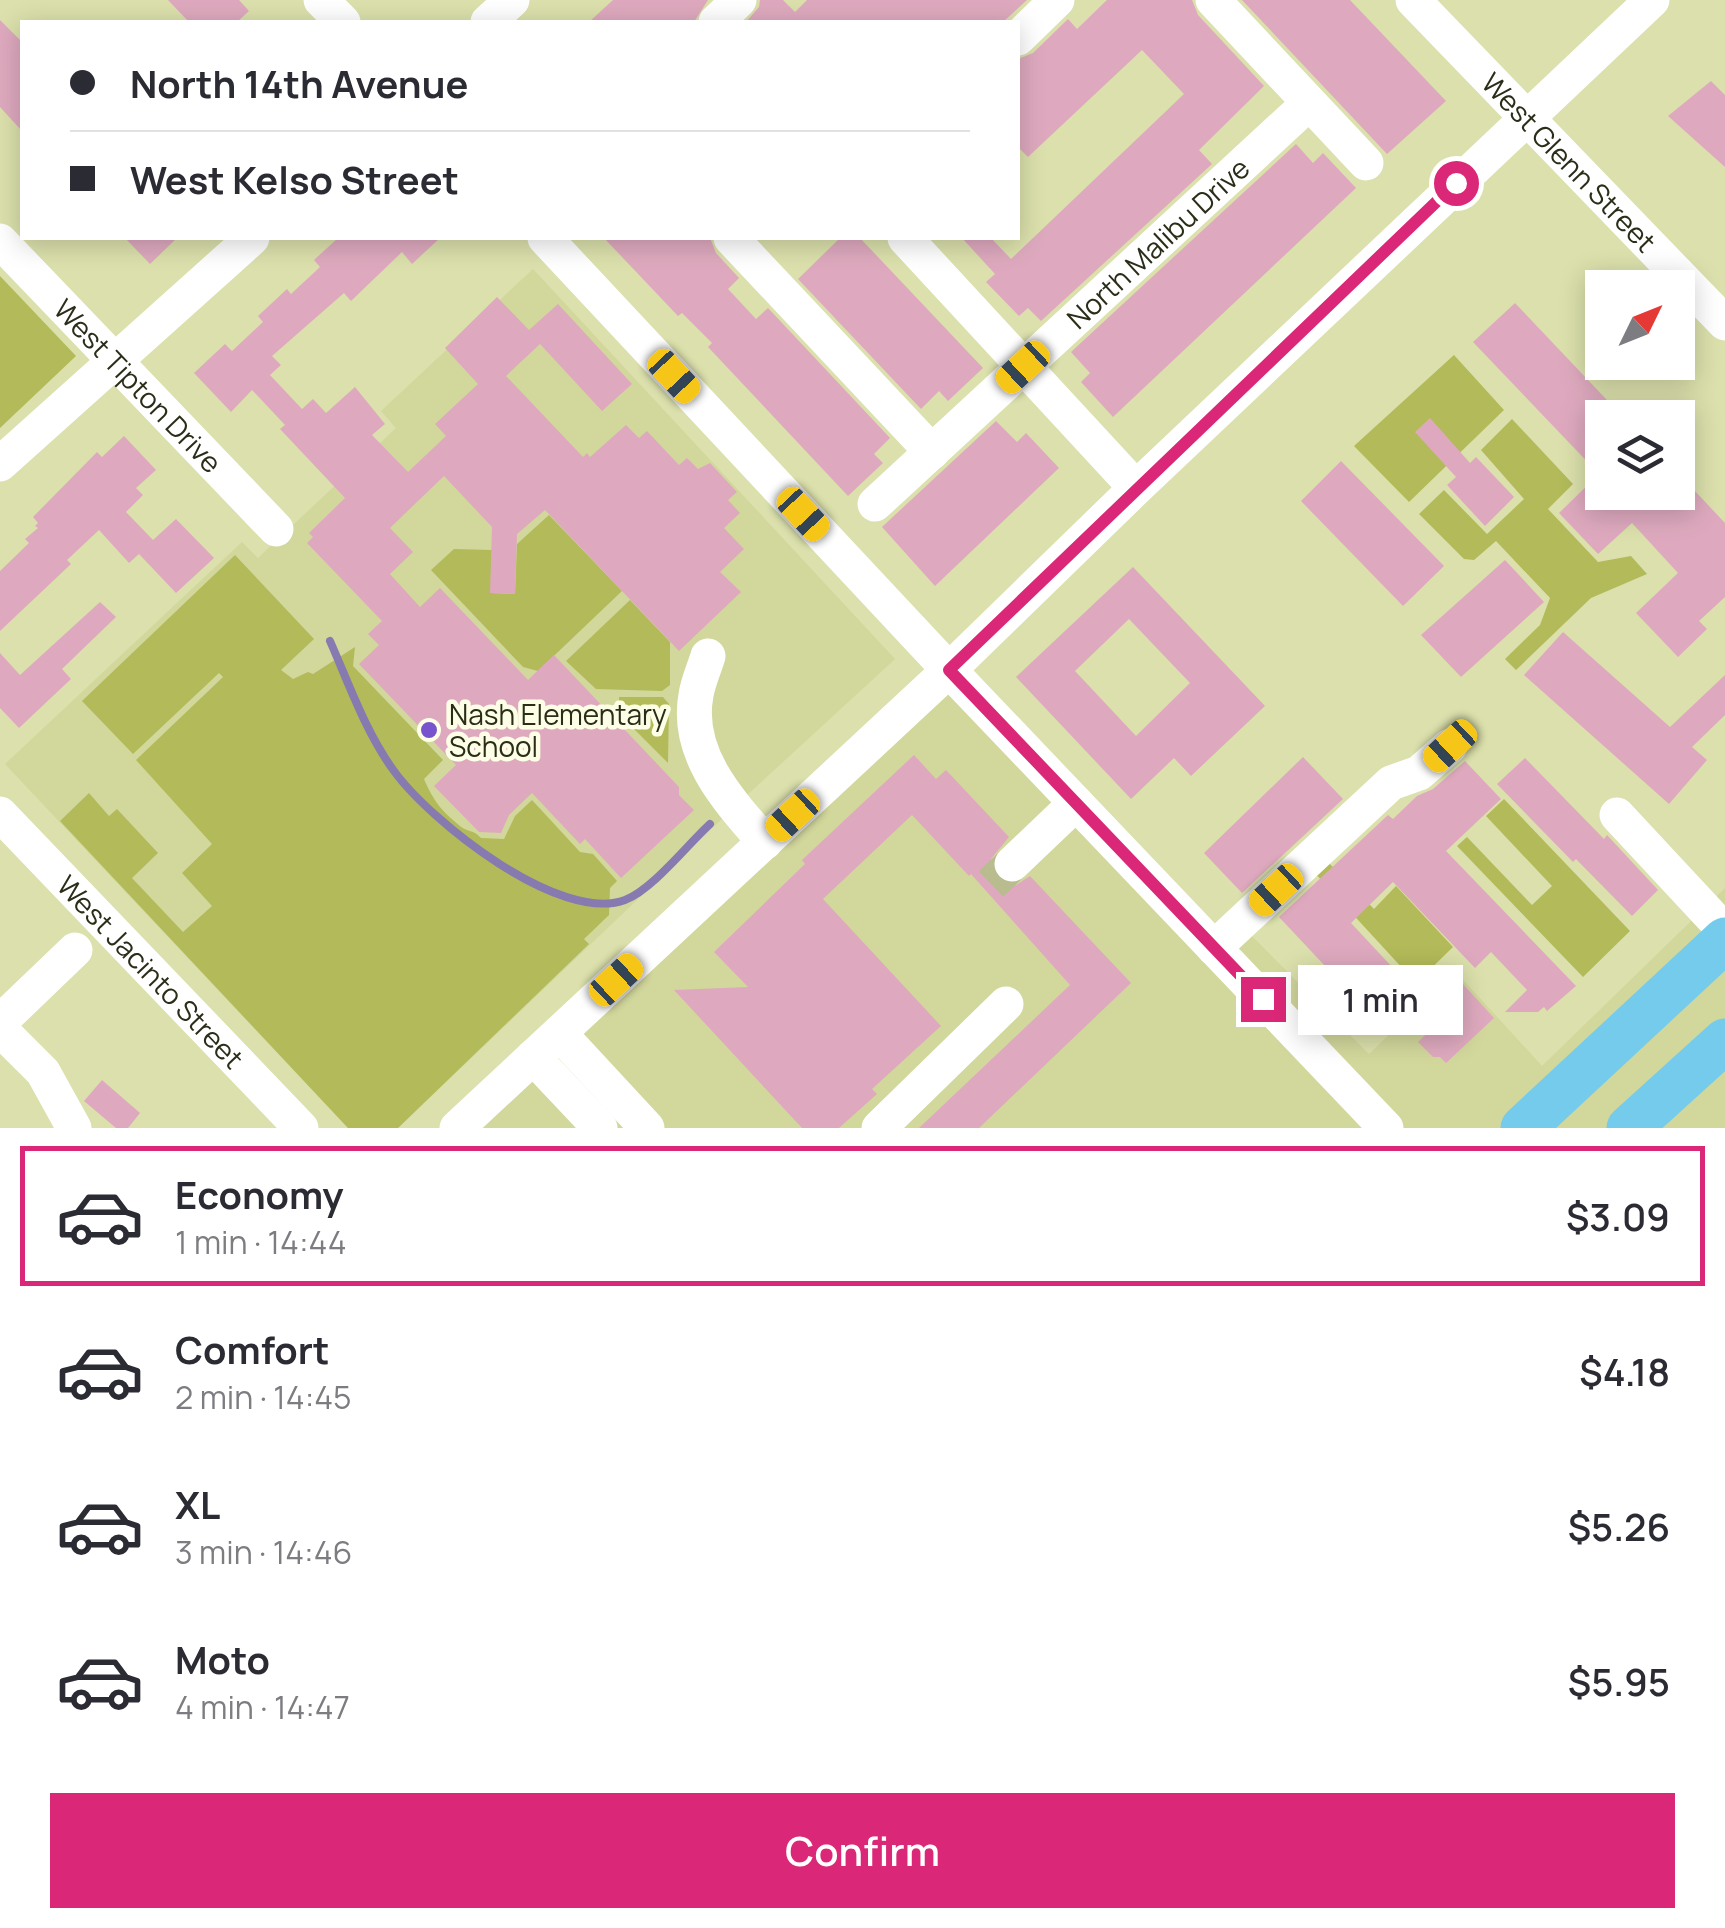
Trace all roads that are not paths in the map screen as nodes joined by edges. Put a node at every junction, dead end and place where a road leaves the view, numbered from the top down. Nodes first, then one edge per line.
1 (321, 0) edge
2 (512, 0) edge
3 (740, 0) edge
4 (1058, 0) edge
5 (1214, 0) edge
6 (1413, 0) edge
7 (1652, 0) edge
8 (340, 20) edge
9 (490, 20) edge
10 (718, 20) edge
11 (1020, 36) edge
12 (1310, 102) junction
13 (1526, 118) junction
14 (1366, 163) dead end
15 (250, 240) edge
16 (546, 240) edge
17 (733, 240) edge
18 (907, 240) edge
19 (0, 241) edge
20 (1725, 323) edge
21 (113, 360) junction
22 (1023, 367) junction
23 (932, 452) junction
24 (0, 464) edge
25 (1136, 488) junction
26 (875, 504) dead end
27 (276, 529) dead end
28 (708, 656) dead end
29 (949, 670) junction
30 (1450, 746) dead end
31 (1076, 803) junction
32 (0, 814) edge
33 (1617, 815) dead end
34 (765, 842) junction
35 (1012, 864) tunnel mouth
36 (1725, 931) edge
37 (1725, 940) edge
38 (1214, 948) junction
39 (75, 950) dead end
40 (1006, 1004) dead end
41 (0, 1026) edge
42 (559, 1033) junction
43 (1725, 1041) edge
44 (533, 1057) junction
45 (1645, 1123) edge
46 (74, 1128) edge
47 (301, 1128) edge
48 (456, 1128) edge
49 (600, 1128) edge
50 (648, 1128) edge
51 (880, 1128) edge
52 (1386, 1128) edge
53 (1523, 1128) edge

1 - 8 street
2 - 9 street
3 - 10 street
4 - 11 street
5 - 12 street
6 - 13 street, West Glenn Street
7 - 13 street
12 - 14 street
12 - 22 street, North Malibu Drive
13 - 20 street, West Glenn Street
13 - 25 street
15 - 21 street
16 - 29 street
17 - 23 street
18 - 22 street
19 - 21 street, West Tipton Drive
21 - 24 street
21 - 27 street, West Tipton Drive
22 - 23 street, North Malibu Drive
22 - 25 street
23 - 26 street, North Malibu Drive
25 - 29 street
28 - 34 street
29 - 31 street
29 - 34 street
30 - 38 street
31 - 35 street
31 - 38 street
32 - 47 street, West Jacinto Street
33 - 36 street
34 - 42 street
37 - 53 main road
38 - 52 street
39 - 41 street
40 - 51 street
41 - 46 street
42 - 44 street
42 - 50 street
43 - 45 main road
44 - 48 street
44 - 49 street

